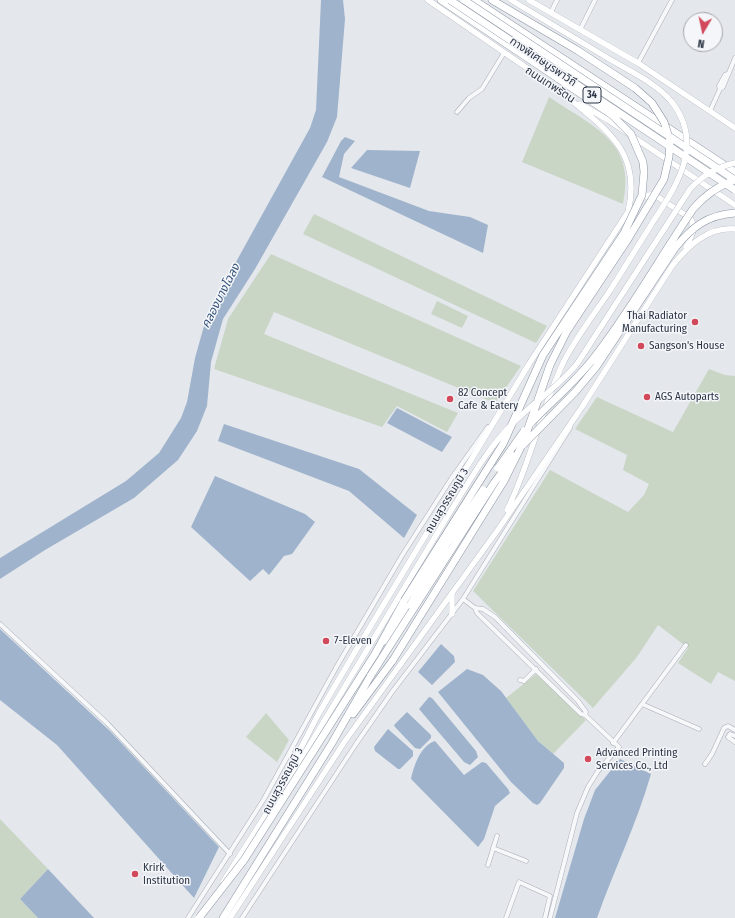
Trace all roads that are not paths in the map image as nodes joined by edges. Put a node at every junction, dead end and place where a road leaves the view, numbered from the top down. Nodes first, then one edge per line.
1 (428, 0) edge
2 (441, 0) edge
3 (449, 0) edge
4 (464, 0) edge
5 (474, 0) edge
6 (492, 0) edge
7 (511, 0) edge
8 (529, 0) edge
9 (557, 0) edge
10 (595, 0) edge
11 (672, 0) edge
12 (551, 12) junction
13 (580, 30) junction
14 (504, 54) junction
15 (735, 58) edge
16 (638, 63) junction
17 (732, 71) edge
18 (566, 96) junction
19 (710, 111) junction
20 (457, 112) dead end
21 (735, 128) edge
22 (735, 163) edge
23 (735, 172) edge
24 (735, 180) edge
25 (735, 190) edge
26 (735, 205) edge
27 (628, 212) junction
28 (735, 213) edge
29 (735, 229) edge
30 (686, 249) junction
31 (513, 392) junction
32 (582, 407) junction
33 (497, 530) junction
34 (452, 593) junction
35 (463, 599) junction
36 (475, 608) junction
37 (452, 614) junction
38 (0, 624) edge
39 (686, 645) dead end
40 (376, 654) junction
41 (536, 669) junction
42 (520, 680) dead end
43 (642, 704) junction
44 (585, 715) junction
45 (699, 729) dead end
46 (735, 730) edge
47 (735, 736) edge
48 (735, 742) edge
49 (332, 743) junction
50 (613, 743) junction
51 (705, 764) dead end
52 (270, 808) junction
53 (497, 836) dead end
54 (493, 848) junction
55 (230, 854) junction
56 (526, 861) dead end
57 (488, 865) dead end
58 (188, 918) edge
59 (200, 918) edge
60 (223, 918) edge
61 (230, 918) edge
62 (242, 918) edge
63 (506, 918) edge
64 (545, 918) edge
65 (550, 918) edge

1 - 14 main road, ถนนเทพรัตน / 34
2 - 40 highway, bridge
3 - 25 highway, ทางพิเศษบูรพาวิถี, bridge
4 - 24 highway, ทางพิเศษบูรพาวิถี, bridge
5 - 23 highway, 34
6 - 49 highway, bridge
7 - 33 main road, bridge
8 - 12 main road
9 - 12 street
10 - 13 street
11 - 16 street
12 - 13 main road
13 - 16 main road
14 - 18 main road, ถนนเทพรัตน / 34
14 - 20 street
15 - 17 street
16 - 19 main road
17 - 19 street
18 - 26 main road, ถนนเทพรัตน / 34
18 - 27 main road, ถนนสุวรรณภูมิ 3
19 - 21 main road
22 - 52 main road, bridge
24 - 40 highway, bridge
27 - 30 main road
27 - 31 main road, ถนนสุวรรณภูมิ 3
28 - 49 highway, bridge
29 - 30 main road
30 - 32 main road
31 - 52 main road, ถนนสุวรรณภูมิ 3
31 - 55 street
32 - 33 main road
32 - 35 street
33 - 34 main road
34 - 37 main road
34 - 61 main road
35 - 36 street
35 - 37 street
36 - 41 street
36 - 44 street
37 - 62 street
38 - 55 street
39 - 43 street
40 - 59 highway, bridge
41 - 42 street
41 - 44 street
43 - 45 street
43 - 50 street
44 - 50 street
46 - 51 street
47 - 48 street
49 - 60 highway
50 - 65 street
52 - 59 main road, ถนนสุวรรณภูมิ 3
53 - 54 street
54 - 56 street
54 - 57 street
55 - 58 street
63 - 64 street

